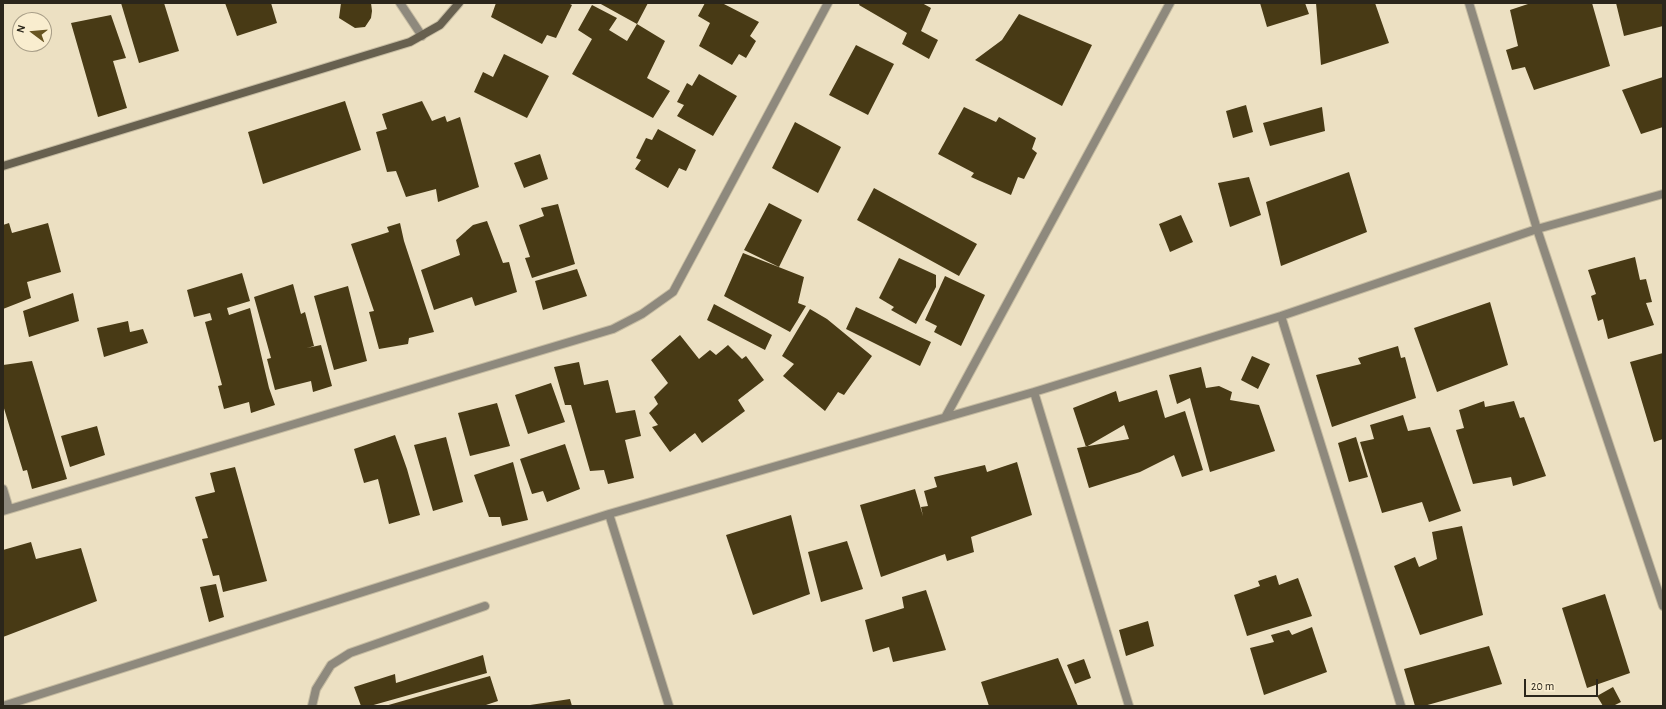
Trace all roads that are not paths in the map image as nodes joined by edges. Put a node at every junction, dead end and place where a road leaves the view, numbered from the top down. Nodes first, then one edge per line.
1 (400, 3) edge
2 (459, 3) edge
3 (828, 3) edge
4 (1170, 3) edge
5 (1469, 3) edge
6 (422, 36) junction
7 (3, 166) edge
8 (1663, 194) edge
9 (1537, 230) junction
10 (1281, 316) junction
11 (1034, 392) junction
12 (946, 416) junction
13 (3, 489) edge
14 (6, 510) edge
15 (609, 514) junction
16 (485, 606) dead end
17 (1663, 606) edge
18 (3, 706) edge
19 (312, 706) edge
20 (669, 706) edge
21 (1130, 706) edge
22 (1401, 706) edge

1 - 6 street
2 - 6 street
3 - 14 street
4 - 12 street
5 - 9 street
6 - 7 street
8 - 9 street
9 - 10 street
9 - 17 street
10 - 11 street
10 - 22 street
11 - 12 street
11 - 21 street
12 - 15 street
13 - 14 street
15 - 18 street
15 - 20 street
16 - 19 street

